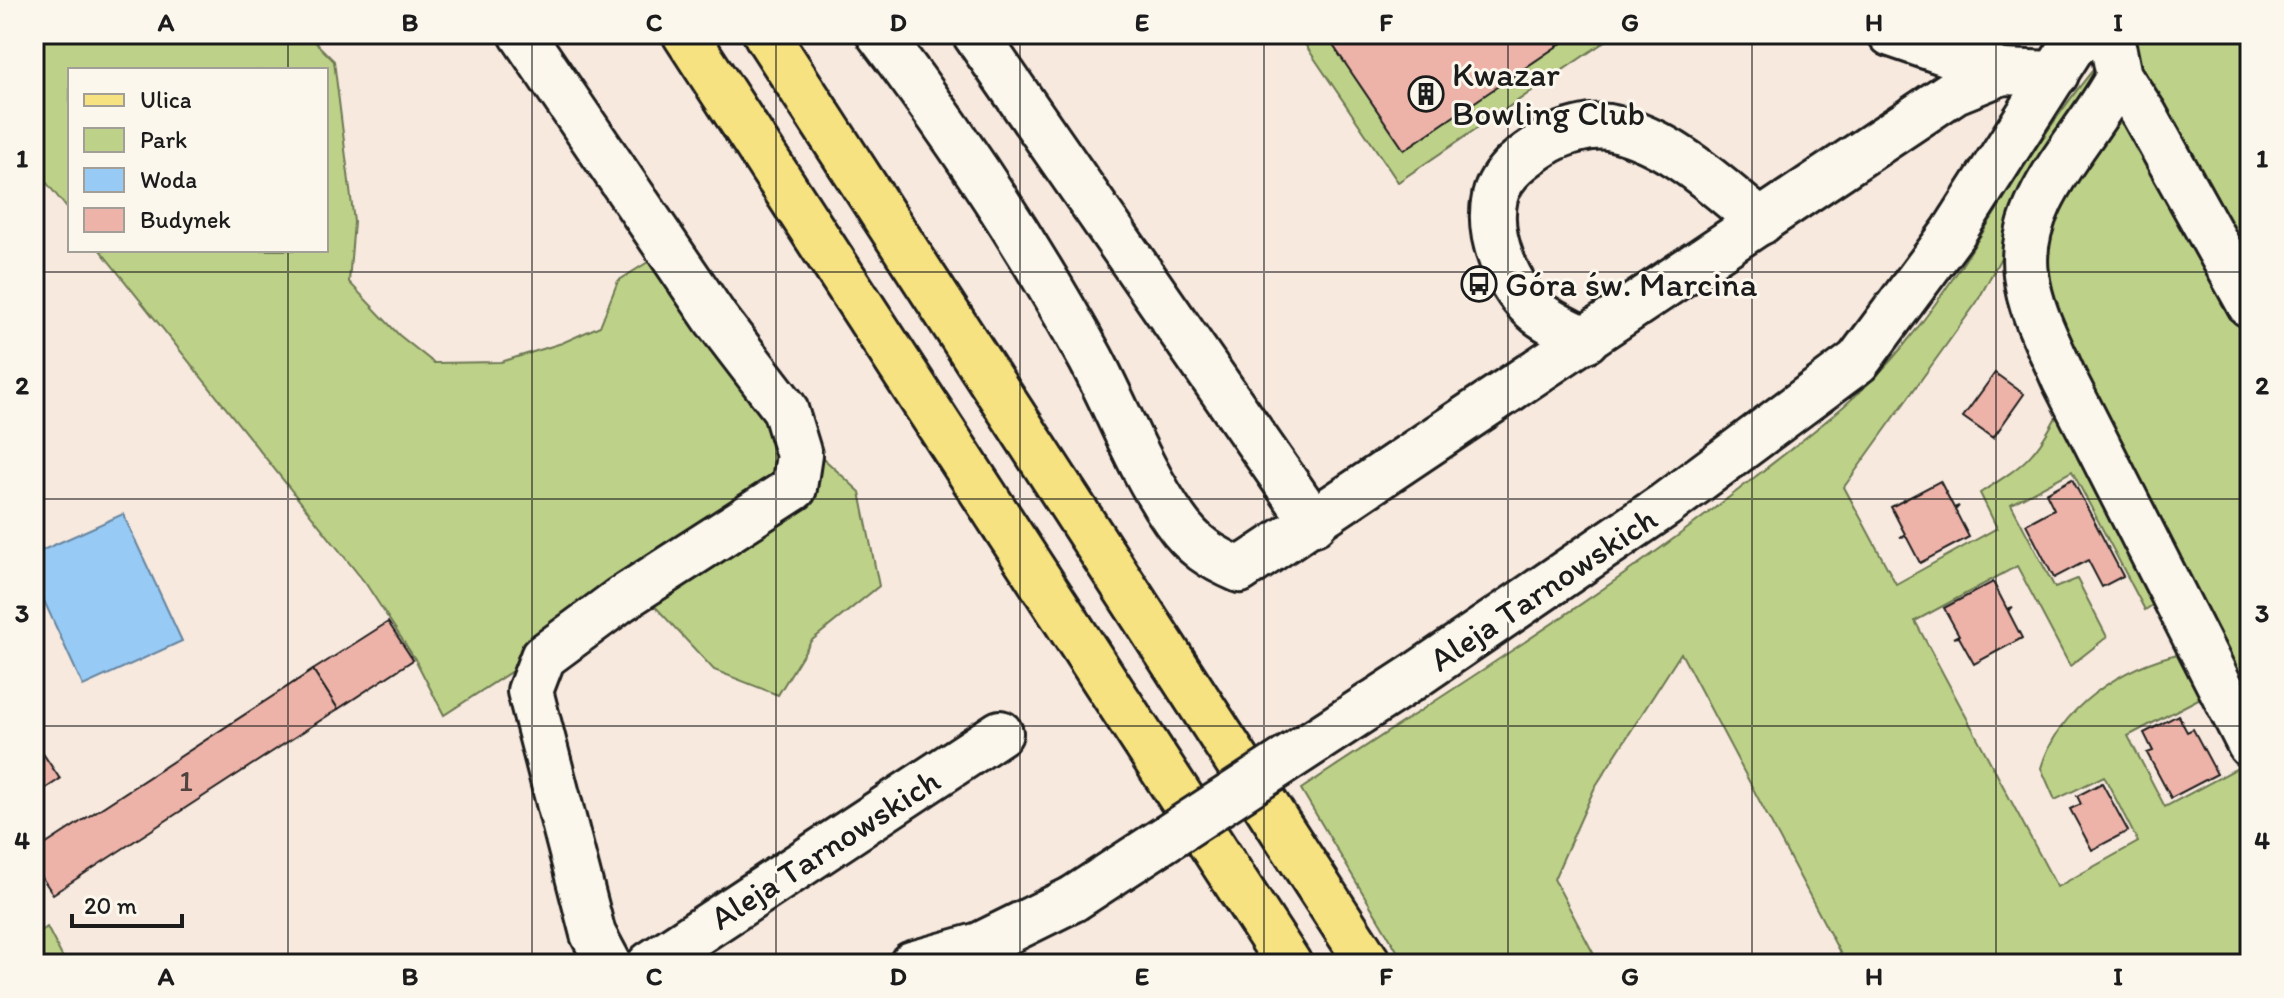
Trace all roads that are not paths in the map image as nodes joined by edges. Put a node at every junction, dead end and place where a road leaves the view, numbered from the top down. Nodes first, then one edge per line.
1 (522, 34) edge
2 (685, 34) edge
3 (766, 34) edge
4 (879, 34) edge
5 (975, 34) edge
6 (1891, 34) edge
7 (2087, 34) edge
8 (2110, 34) edge
9 (2002, 72) junction
10 (2056, 74) junction
11 (2119, 76) junction
12 (1761, 222) junction
13 (2250, 305) edge
14 (1586, 340) junction
15 (1314, 523) junction
16 (1000, 733) dead end
17 (2250, 745) edge
18 (609, 964) edge
19 (650, 964) edge
20 (912, 964) edge
21 (1289, 964) edge
22 (1369, 964) edge

1 - 18 street
2 - 21 main road
3 - 22 main road
4 - 15 street
5 - 15 street
6 - 9 street
7 - 10 street, Aleja Tarnowskich
8 - 11 street
9 - 10 street
9 - 12 street
10 - 20 street, Aleja Tarnowskich, bridge
11 - 13 street
11 - 17 street
12 - 14 street
12 - 14 street
14 - 15 street
16 - 19 street, Aleja Tarnowskich

